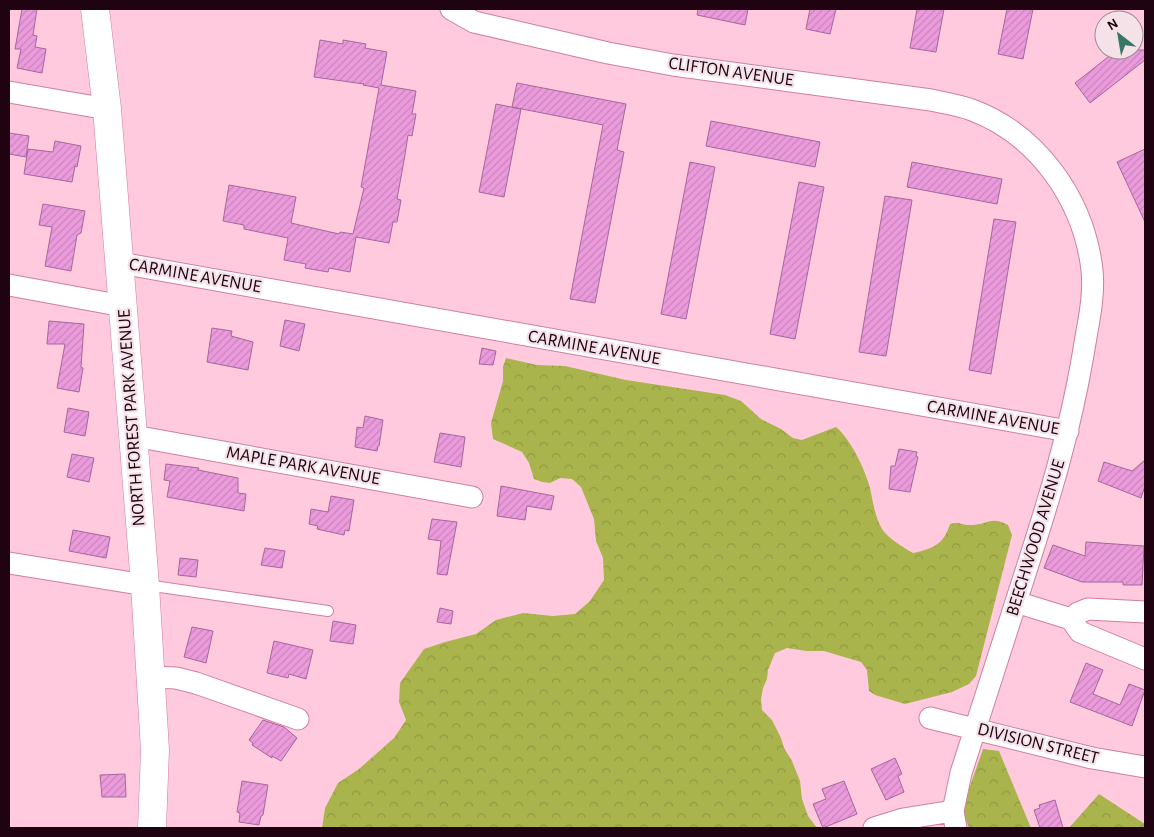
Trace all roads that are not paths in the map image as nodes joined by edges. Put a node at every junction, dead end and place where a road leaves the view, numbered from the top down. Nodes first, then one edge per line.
1 (95, 9) edge
2 (451, 9) edge
3 (9, 92) edge
4 (107, 109) junction
5 (1011, 131) joint
6 (120, 263) junction
7 (9, 285) edge
8 (123, 306) junction
9 (1068, 431) junction
10 (134, 436) junction
11 (472, 497) dead end
12 (9, 563) edge
13 (145, 585) junction
14 (1016, 602) junction
15 (328, 611) dead end
16 (1145, 612) edge
17 (1071, 619) junction
18 (1145, 660) edge
19 (150, 677) junction
20 (930, 718) dead end
21 (298, 719) dead end
22 (975, 728) junction
23 (1145, 767) edge
24 (954, 819) edge
25 (152, 828) edge
26 (874, 828) edge

1 - 4 main road, NORTH FOREST PARK AVENUE
2 - 5 street, CLIFTON AVENUE
3 - 4 street
4 - 6 main road, NORTH FOREST PARK AVENUE
5 - 9 street, BEECHWOOD AVENUE
6 - 8 main road, NORTH FOREST PARK AVENUE
6 - 9 street, CARMINE AVENUE
7 - 8 street
8 - 10 main road, NORTH FOREST PARK AVENUE
9 - 14 street, BEECHWOOD AVENUE
10 - 11 street, MAPLE PARK AVENUE
10 - 13 main road, NORTH FOREST PARK AVENUE
12 - 13 street
13 - 15 lane
13 - 19 main road, NORTH FOREST PARK AVENUE
14 - 17 street
14 - 22 street, BEECHWOOD AVENUE
16 - 17 street
17 - 18 street
19 - 21 street
19 - 25 main road, NORTH FOREST PARK AVENUE
20 - 22 street, DIVISION STREET
22 - 23 street, DIVISION STREET
22 - 24 street, BEECHWOOD AVENUE
24 - 26 street

